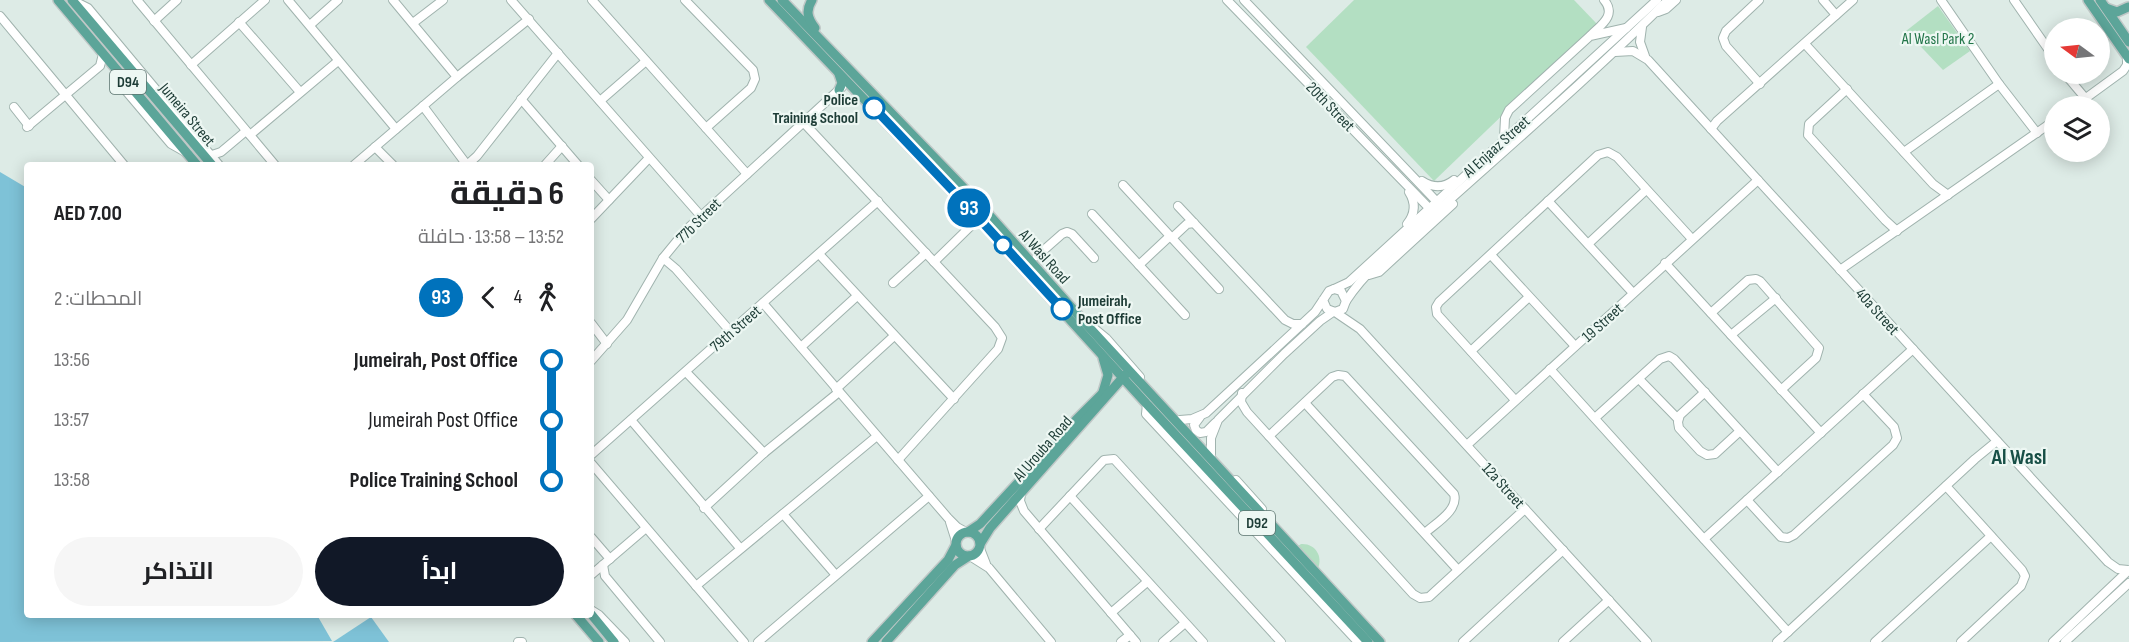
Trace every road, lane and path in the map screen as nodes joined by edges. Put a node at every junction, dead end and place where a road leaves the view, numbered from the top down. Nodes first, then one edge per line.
1 (58, 0) edge
2 (72, 0) edge
3 (137, 0) edge
4 (177, 0) edge
5 (265, 0) edge
6 (288, 0) edge
7 (338, 0) edge
8 (393, 0) edge
9 (443, 0) edge
10 (511, 0) edge
11 (592, 0) edge
12 (685, 0) edge
13 (769, 0) edge
14 (776, 0) edge
15 (806, 0) edge
16 (812, 0) edge
17 (1227, 0) edge
18 (1244, 0) edge
19 (1657, 0) edge
20 (1668, 0) edge
21 (1676, 0) edge
22 (1759, 0) edge
23 (1823, 0) edge
24 (1852, 0) edge
25 (1953, 0) edge
26 (2014, 0) edge
27 (2090, 0) edge
28 (1606, 2) edge
29 (1943, 3) edge
30 (2103, 4) edge
31 (2129, 7) edge
32 (788, 9) edge
33 (1654, 14) junction
34 (70, 15) junction
35 (1836, 15) junction
36 (0, 16) edge
37 (529, 20) junction
38 (154, 21) junction
39 (2114, 21) junction
40 (240, 22) junction
41 (413, 23) junction
42 (310, 25) junction
43 (1643, 26) junction
44 (1628, 28) junction
45 (100, 33) junction
46 (1590, 36) junction
47 (2129, 42) edge
48 (2044, 43) edge
49 (1805, 44) junction
50 (826, 45) junction
51 (1615, 52) junction
52 (558, 53) junction
53 (103, 54) junction
54 (2128, 58) edge
55 (1648, 60) junction
56 (338, 61) junction
57 (646, 61) junction
58 (191, 64) junction
59 (100, 66) junction
60 (119, 71) junction
61 (838, 72) junction
62 (2129, 72) edge
63 (457, 77) junction
64 (2116, 77) junction
65 (140, 80) junction
66 (848, 82) junction
67 (1760, 84) junction
68 (1999, 84) junction
69 (1847, 89) junction
70 (839, 90) junction
71 (300, 92) junction
72 (859, 93) junction
73 (66, 95) junction
74 (2089, 96) edge
75 (521, 99) junction
76 (830, 100) junction
77 (600, 101) junction
78 (423, 106) junction
79 (14, 107) dead end
80 (1721, 119) junction
81 (1703, 120) junction
82 (804, 123) junction
83 (706, 128) junction
84 (2044, 128) edge
85 (396, 129) junction
86 (1711, 129) junction
87 (248, 133) junction
88 (898, 135) junction
89 (2034, 135) junction
90 (1504, 138) junction
91 (385, 139) junction
92 (1720, 139) junction
93 (1513, 142) junction
94 (562, 146) junction
95 (375, 147) junction
96 (1493, 149) junction
97 (1904, 152) junction
98 (387, 157) junction
99 (649, 158) junction
100 (212, 160) edge
101 (192, 161) edge
102 (122, 162) edge
103 (272, 162) edge
104 (358, 162) edge
105 (391, 162) edge
106 (465, 162) edge
107 (470, 162) edge
108 (548, 162) edge
109 (575, 162) edge
110 (1407, 168) junction
111 (747, 174) junction
112 (1398, 176) junction
113 (1756, 178) junction
114 (594, 183) edge
115 (1123, 185) dead end
116 (1646, 190) junction
117 (1945, 198) junction
118 (974, 199) junction
119 (609, 200) junction
120 (878, 201) junction
121 (1548, 201) junction
122 (1439, 204) junction
123 (1178, 206) dead end
124 (1432, 210) junction
125 (1092, 214) dead end
126 (700, 215) junction
127 (1186, 215) junction
128 (594, 216) edge
129 (979, 218) junction
130 (1194, 223) junction
131 (987, 227) junction
132 (967, 232) junction
133 (1894, 233) junction
134 (1170, 236) junction
135 (1692, 239) junction
136 (1588, 244) junction
137 (926, 253) junction
138 (819, 254) junction
139 (1491, 255) junction
140 (1036, 256) dead end
141 (663, 258) junction
142 (1094, 258) dead end
143 (1375, 258) junction
144 (934, 262) junction
145 (1665, 263) junction
146 (1139, 265) junction
147 (1841, 271) junction
148 (1367, 275) junction
149 (893, 283) dead end
150 (1053, 287) junction
151 (1219, 289) dead end
152 (1334, 289) junction
153 (1633, 293) junction
154 (857, 296) junction
155 (1529, 297) junction
156 (1776, 298) junction
157 (1323, 300) junction
158 (1346, 301) junction
159 (763, 303) junction
160 (1334, 312) junction
161 (1711, 313) junction
162 (1185, 315) dead end
163 (1285, 320) junction
164 (1302, 324) junction
165 (1087, 325) junction
166 (594, 327) edge
167 (1360, 329) junction
168 (730, 332) junction
169 (1731, 335) junction
170 (894, 336) junction
171 (1287, 338) junction
172 (607, 344) junction
173 (1575, 346) junction
174 (801, 347) junction
175 (1911, 348) junction
176 (1471, 351) junction
177 (1101, 353) junction
178 (594, 358) edge
179 (1550, 369) junction
180 (686, 372) junction
181 (1125, 373) junction
182 (1639, 379) junction
183 (838, 390) junction
184 (1781, 390) junction
185 (1103, 392) junction
186 (1705, 392) junction
187 (1242, 393) junction
188 (1863, 394) junction
189 (954, 399) junction
190 (1515, 400) junction
191 (1145, 402) junction
192 (1305, 403) junction
193 (1226, 410) junction
194 (1247, 412) junction
195 (1206, 413) junction
196 (1091, 415) junction
197 (1595, 418) junction
198 (1678, 419) junction
199 (631, 420) junction
200 (1180, 420) junction
201 (1218, 420) junction
202 (1740, 431) junction
203 (1821, 433) junction
204 (877, 436) junction
205 (1269, 436) junction
206 (1996, 440) junction
207 (1467, 445) junction
208 (594, 452) edge
209 (764, 453) junction
210 (1211, 454) junction
211 (898, 460) junction
212 (594, 467) edge
213 (1778, 472) junction
214 (1946, 486) junction
215 (1021, 494) junction
216 (929, 495) junction
217 (1070, 496) junction
218 (1747, 500) junction
219 (1009, 507) junction
220 (704, 508) junction
221 (1525, 509) junction
222 (1024, 511) junction
223 (783, 514) junction
224 (948, 518) junction
225 (1269, 521) junction
226 (646, 528) junction
227 (1040, 529) junction
228 (967, 532) junction
229 (1425, 533) junction
230 (1990, 536) junction
231 (1704, 539) junction
232 (594, 540) edge
233 (956, 543) junction
234 (979, 545) junction
235 (740, 548) junction
236 (1563, 550) junction
237 (969, 556) junction
238 (610, 559) junction
239 (2109, 563) junction
240 (603, 565) junction
241 (988, 568) junction
242 (1458, 570) junction
243 (2129, 570) edge
244 (594, 572) edge
245 (1299, 573) junction
246 (835, 574) junction
247 (1148, 582) junction
248 (1325, 582) junction
249 (2129, 583) edge
250 (2114, 584) junction
251 (1340, 585) dead end
252 (696, 586) junction
253 (1609, 600) junction
254 (594, 613) edge
255 (1111, 613) junction
256 (594, 616) edge
257 (579, 618) edge
258 (1185, 623) junction
259 (2066, 631) junction
260 (1788, 632) junction
261 (1130, 635) junction
262 (1376, 638) edge
263 (1277, 640) edge
264 (1465, 641) edge
265 (518, 642) edge
266 (522, 642) edge
267 (599, 642) edge
268 (614, 642) edge
269 (625, 642) edge
270 (660, 642) edge
271 (744, 642) edge
272 (758, 642) edge
273 (872, 642) edge
274 (886, 642) edge
275 (1051, 642) edge
276 (1121, 642) edge
277 (1136, 642) edge
278 (1163, 642) edge
279 (1203, 642) edge
280 (1358, 642) edge
281 (1563, 642) edge
282 (1647, 642) edge
283 (1777, 642) edge
284 (1875, 642) edge
285 (1961, 642) edge
286 (2053, 642) edge
287 (2058, 642) edge
288 (2065, 642) edge

1 - 34 main road, Jumeira Street / D94
2 - 45 main road, Jumeira Street / D94
2 - 100 street
3 - 38 street
4 - 38 street
5 - 40 street
6 - 42 street
7 - 42 street
8 - 41 street
9 - 41 street
10 - 37 street
11 - 57 street
12 - 83 street
13 - 32 main road, Al Wasl Road / D92
14 - 32 main road
15 - 32 main road
16 - 50 main road
17 - 112 street, 20th Street
18 - 110 street, 20th Street
19 - 44 street, Al Enjaaz Street
20 - 33 street, Al Enjaaz Street
21 - 33 street, Al Enjaaz Street
22 - 67 street
23 - 35 street
24 - 35 street
25 - 29 street
26 - 48 street
27 - 39 main road
27 - 54 main road
28 - 46 street
29 - 68 street
30 - 31 main road
30 - 39 main road
31 - 39 main road
32 - 50 main road, Al Wasl Road / D92
32 - 61 main road, Al Wasl Road / D92
33 - 43 street, Al Enjaaz Street
34 - 45 main road
34 - 53 main road, Jumeira Street / D94
35 - 49 street
36 - 73 street
37 - 52 street
37 - 63 street
38 - 58 street
39 - 47 main road
40 - 58 street
40 - 71 street
41 - 63 street
42 - 56 street
43 - 51 street, Al Enjaaz Street
43 - 55 street
44 - 46 street
44 - 90 street, Al Enjaaz Street
45 - 65 main road, Jumeira Street / D94
46 - 90 street
49 - 67 street
49 - 69 street
50 - 118 main road, Al Wasl Road / D92
51 - 55 street
51 - 93 street, Al Enjaaz Street
52 - 75 street
52 - 77 street
53 - 59 street
53 - 60 main road, Jumeira Street / D94
53 - 65 main road
54 - 64 street
55 - 81 street, 40a Street
56 - 71 street
56 - 85 street
57 - 77 street
57 - 83 street
58 - 87 street
59 - 60 street
59 - 73 street
60 - 101 main road, Jumeira Street / D94
61 - 66 main road, Al Wasl Road / D92
61 - 70 main road
62 - 64 street
63 - 78 street
64 - 74 street
65 - 100 main road, Jumeira Street / D94
66 - 70 street, 77b Street
66 - 72 main road, Al Wasl Road / D92
67 - 80 street
68 - 89 street
68 - 97 street
69 - 97 street
69 - 133 street
70 - 76 street, 77b Street
71 - 87 street
72 - 76 street, 77b Street
72 - 88 main road, Al Wasl Road / D92
73 - 79 street
73 - 102 street
75 - 94 street
75 - 107 street
76 - 82 street, 77b Street
77 - 99 street
78 - 85 street
78 - 106 street
80 - 81 street
80 - 86 street
80 - 92 street
81 - 86 street, 40a Street
82 - 111 street, 77b Street
82 - 120 street
83 - 111 street
84 - 89 street
85 - 91 street
86 - 92 street, 40a Street
87 - 100 street
87 - 103 street
88 - 118 main road
88 - 129 main road, Al Wasl Road / D92
89 - 117 street
90 - 96 street, Al Enjaaz Street
91 - 95 street
91 - 98 street
92 - 113 street, 40a Street
93 - 122 street, Al Enjaaz Street
93 - 148 street
94 - 108 street
94 - 109 street
95 - 98 street
95 - 104 street
96 - 110 street
96 - 122 street, Al Enjaaz Street
97 - 117 street
98 - 105 street
99 - 119 street
99 - 126 street
110 - 122 street, 20th Street
111 - 126 street, 77b Street
112 - 124 street, 20th Street
112 - 143 street
113 - 135 street, 19 Street
113 - 147 street, 40a Street
114 - 119 street
115 - 134 street
116 - 121 street
116 - 135 street
116 - 136 street
117 - 133 street
118 - 150 main road, Al Wasl Road / D92
119 - 128 street
120 - 137 street
120 - 138 street, 79th Street
121 - 136 street
121 - 139 street
122 - 124 street, Al Enjaaz Street
123 - 127 street
124 - 143 street, Al Enjaaz Street
124 - 148 street, Al Enjaaz Street
125 - 146 street
126 - 141 street, 77b Street
127 - 130 street
127 - 134 street
129 - 131 main road, Al Wasl Road / D92
129 - 132 street
129 - 150 main road
130 - 134 street
130 - 163 street
131 - 132 street
131 - 177 main road, Al Wasl Road / D92
132 - 144 street
133 - 147 street
134 - 146 street
134 - 151 street
135 - 145 street, 19 Street
136 - 153 street
137 - 144 street
137 - 149 street
138 - 154 street
138 - 159 street, 79th Street
139 - 155 street
139 - 176 street
140 - 142 street
141 - 168 street
141 - 172 street, 77b Street
143 - 152 street, Al Enjaaz Street
144 - 189 street
145 - 153 street, 19 Street
145 - 161 street
146 - 162 street
147 - 175 street, 40a Street
148 - 158 street, Al Enjaaz Street
150 - 165 main road, Al Wasl Road / D92
152 - 157 street
152 - 158 street
153 - 173 street, 19 Street
154 - 170 street
154 - 174 street
155 - 173 street
155 - 176 street
156 - 161 street
156 - 169 street
156 - 184 street
157 - 160 street
157 - 164 street
158 - 160 street
158 - 167 street, 12a Street
159 - 168 street, 79th Street
159 - 174 street
160 - 167 street, 12a Street
160 - 187 street
161 - 169 street
163 - 164 street
163 - 171 street
164 - 171 street
165 - 181 main road, Al Wasl Road / D92
165 - 200 street
166 - 172 street
167 - 207 street, 12a Street
168 - 180 street, 79th Street
169 - 184 street
170 - 183 street
170 - 189 street
171 - 195 street
172 - 178 street, 77b Street
173 - 179 street, 19 Street
174 - 183 street
175 - 188 street
175 - 206 street, 40a Street
176 - 190 street
177 - 181 main road, Al Wasl Road / D92
177 - 185 main road
179 - 190 street, 19 Street
179 - 197 street
180 - 199 street, 79th Street
180 - 209 street
181 - 185 main road, Al Urouba Road
181 - 191 main road, Al Wasl Road / D92
181 - 196 main road, Al Urouba Road
181 - 225 main road, Al Wasl Road / D92
182 - 186 street
182 - 197 street
182 - 198 street
183 - 204 street
183 - 209 street
184 - 203 street
185 - 228 main road, Al Urouba Road
186 - 198 street
186 - 202 street
187 - 193 street
187 - 194 street
188 - 203 street
188 - 218 street
189 - 211 street
190 - 207 street, 19 Street
191 - 196 main road
191 - 245 main road, Al Wasl Road / D92
192 - 205 street
192 - 229 street
192 - 229 street
193 - 194 street
193 - 201 street
194 - 205 street
195 - 200 street
195 - 201 street
196 - 215 main road, Al Urouba Road
197 - 231 street
198 - 202 street
199 - 208 street, 79th Street
199 - 220 street
200 - 210 street
201 - 210 street
202 - 213 street
203 - 213 street
204 - 211 street
204 - 223 street
205 - 242 street
206 - 214 street
206 - 239 street, 40a Street
207 - 221 street, 12a Street
209 - 220 street
210 - 225 street
211 - 216 street
212 - 226 street
213 - 218 street
214 - 230 street
214 - 260 street
215 - 219 main road, Al Urouba Road
215 - 222 street
216 - 224 street
216 - 246 street
217 - 227 street
217 - 247 street
217 - 263 street
218 - 231 street
219 - 222 street
219 - 234 main road, Al Urouba Road
220 - 235 street
221 - 236 street, 12a Street
221 - 242 street
222 - 227 street
223 - 235 street
223 - 246 street
224 - 228 street
224 - 233 street
225 - 248 main road, Al Wasl Road / D92
226 - 238 street
226 - 252 street
227 - 255 street
228 - 233 main road
228 - 234 main road
229 - 242 street
230 - 284 street
230 - 285 street
231 - 260 street
232 - 238 street
233 - 237 main road
233 - 273 main road
234 - 237 main road
234 - 241 street
235 - 252 street
236 - 253 street, 12a Street
236 - 264 street
237 - 241 street
237 - 274 main road
238 - 240 street
239 - 243 street, 40a Street
239 - 250 street, 40a Street
240 - 244 street
240 - 270 street
241 - 275 street
243 - 250 street
245 - 262 main road, Al Wasl Road / D92
245 - 280 street, Al Wasl Road
246 - 272 street
247 - 255 street
247 - 258 street
248 - 251 main road
248 - 262 main road, Al Wasl Road / D92
249 - 288 street
250 - 259 street
252 - 271 street
253 - 281 street
253 - 282 street, 12a Street
254 - 269 street
255 - 261 street
256 - 268 main road
257 - 267 main road
258 - 278 street
258 - 279 street
259 - 286 street
259 - 287 street
260 - 283 street
261 - 276 street
261 - 277 street
265 - 266 street

